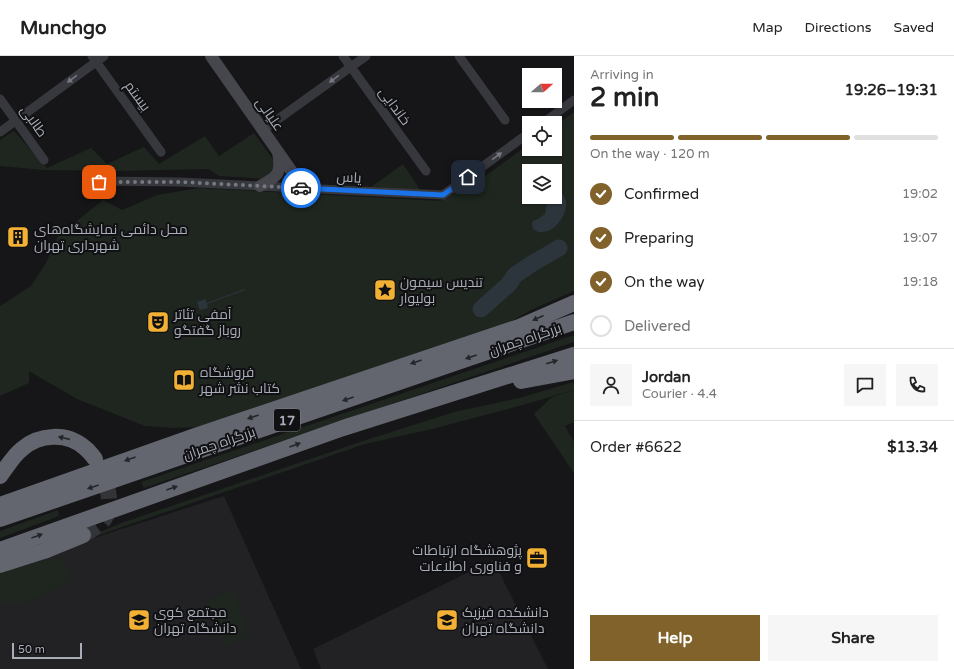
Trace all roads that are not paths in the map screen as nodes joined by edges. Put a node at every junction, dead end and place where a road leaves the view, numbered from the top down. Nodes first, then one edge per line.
1 (211, 56) edge
2 (343, 56) edge
3 (366, 56) edge
4 (459, 56) edge
5 (97, 58) edge
6 (351, 67) junction
7 (0, 99) edge
8 (574, 100) edge
9 (552, 116) edge
10 (16, 120) junction
11 (505, 120) dead end
12 (263, 130) junction
13 (0, 132) edge
14 (522, 138) edge
15 (278, 151) junction
16 (161, 152) dead end
17 (44, 160) dead end
18 (426, 171) dead end
19 (99, 182) dead end
20 (260, 186) junction
21 (304, 189) junction
22 (574, 303) edge
23 (574, 322) edge
24 (574, 355) edge
25 (574, 371) edge
26 (457, 392) junction
27 (95, 459) tunnel mouth
28 (0, 476) edge
29 (0, 505) edge
30 (0, 519) edge
31 (83, 535) tunnel mouth
32 (0, 550) edge
33 (0, 565) edge

1 - 12 street, علیالی
2 - 6 street, خاندایی
3 - 6 street
4 - 11 street
5 -> 10 street
5 - 16 street, بیستم
6 -> 12 street
6 - 18 street, خاندایی
7 - 10 street, طالبی
8 - 9 street
10 - 13 street
10 - 17 street, طالبی
12 - 15 street, علیالی
21 -> 14 street, یاس
15 - 20 street
15 - 21 street, علیالی
19 - 20 street, یاس
20 - 21 street, یاس
22 -> 29 highway
23 -> 30 highway, بزرگراه چمران / 17
26 -> 24 highway, بزرگراه چمران / 17
25 - 26 highway
32 -> 26 highway, بزرگراه چمران / 17
27 -> 28 highway
31 - 33 highway

